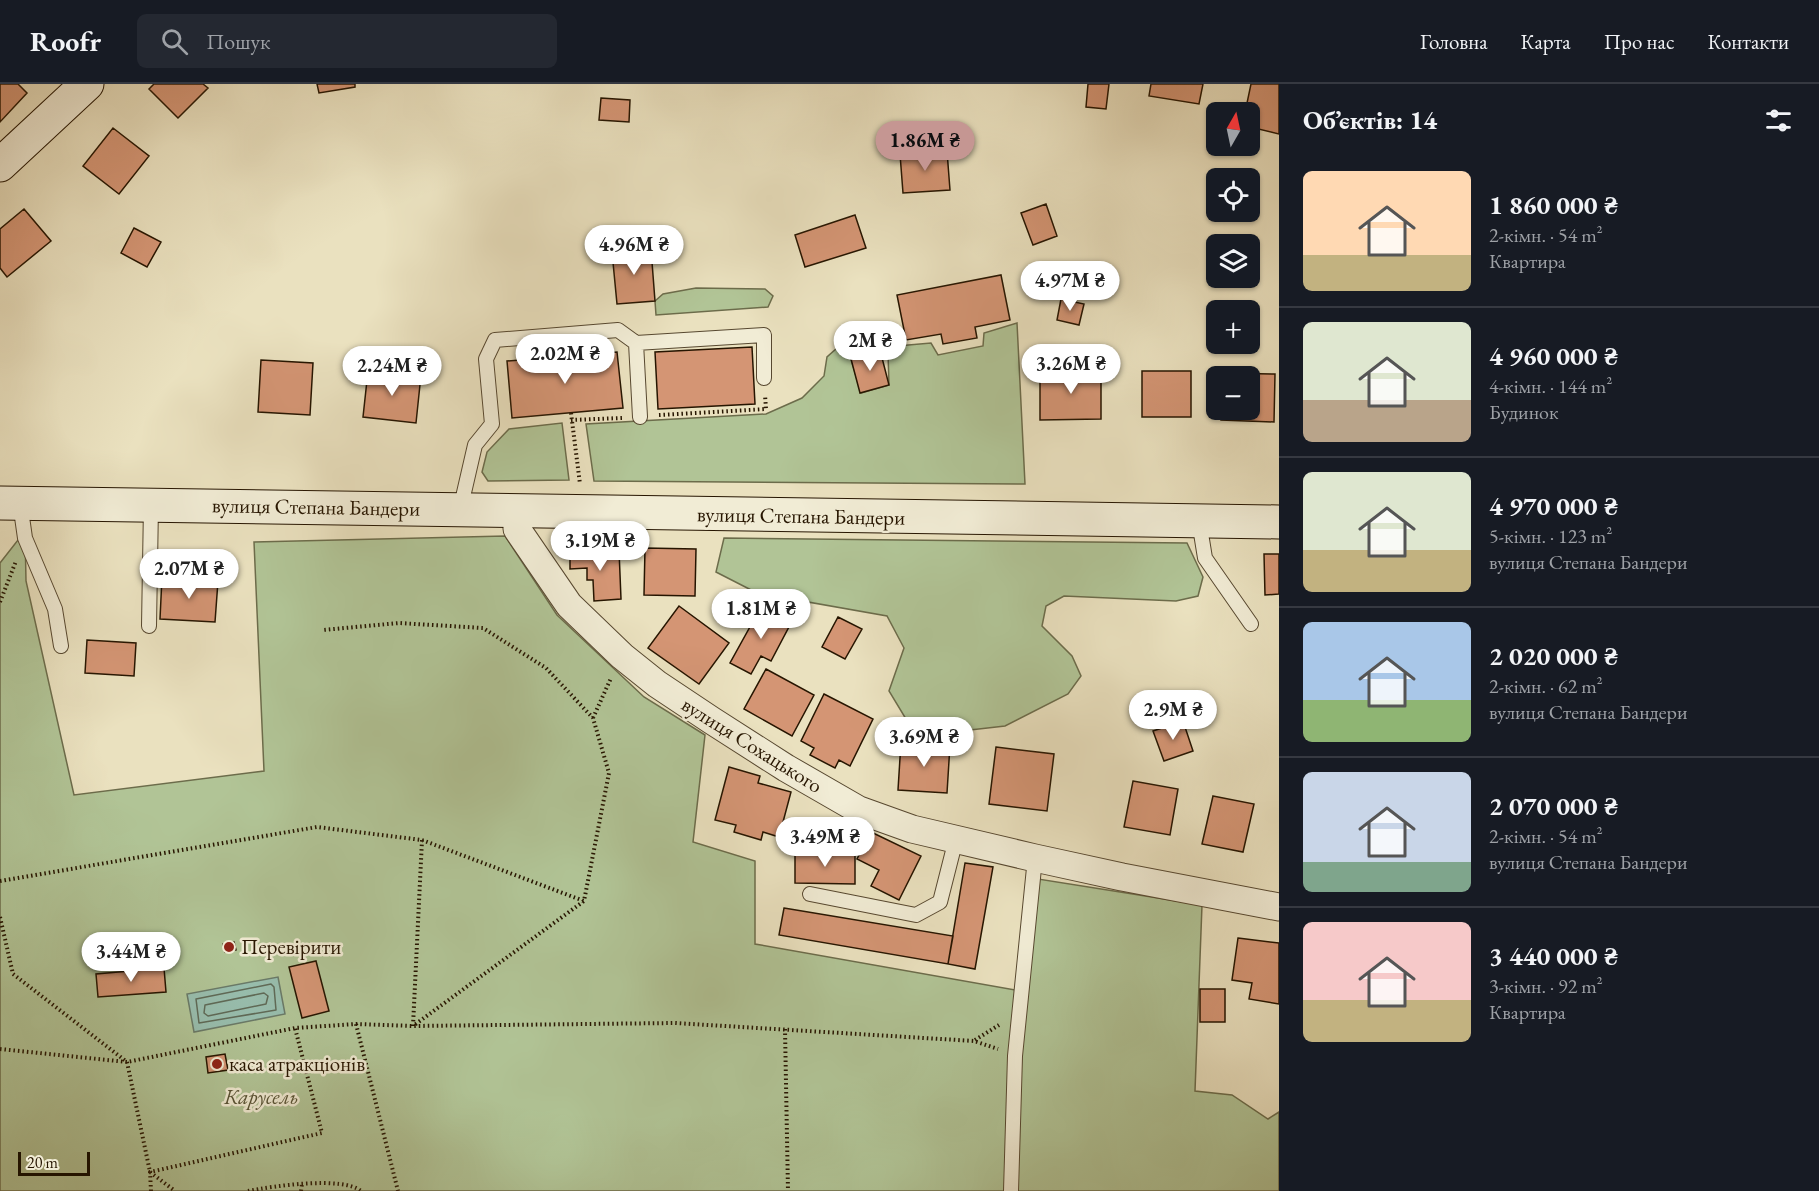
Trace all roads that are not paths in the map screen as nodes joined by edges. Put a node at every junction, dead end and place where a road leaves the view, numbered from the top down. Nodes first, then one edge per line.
1 (87, 84) edge
2 (0, 165) edge
3 (636, 343) junction
4 (764, 378) road end
5 (640, 417) road end
6 (10, 503) edge
7 (151, 505) junction
8 (460, 510) junction
9 (517, 512) junction
10 (1199, 521) junction
11 (1279, 522) edge
12 (1251, 624) dead end
13 (149, 626) dead end
14 (61, 646) dead end
15 (956, 839) junction
16 (1035, 858) junction
17 (810, 894) dead end
18 (1279, 907) edge
19 (1011, 1191) edge

1 - 2 main road
3 - 4 lane
3 - 5 lane
3 - 8 lane
6 - 7 main road, вулиця Степана Бандери
6 - 14 lane
7 - 8 main road, вулиця Степана Бандери
7 - 13 lane
8 - 9 main road, вулиця Степана Бандери
9 - 10 main road, вулиця Степана Бандери
9 - 15 street, вулиця Сохацького
10 - 11 main road, вулиця Степана Бандери
10 - 12 lane
15 - 16 street, вулиця Сохацького
15 - 17 lane
16 - 18 street, вулиця Сохацького
16 - 19 lane

